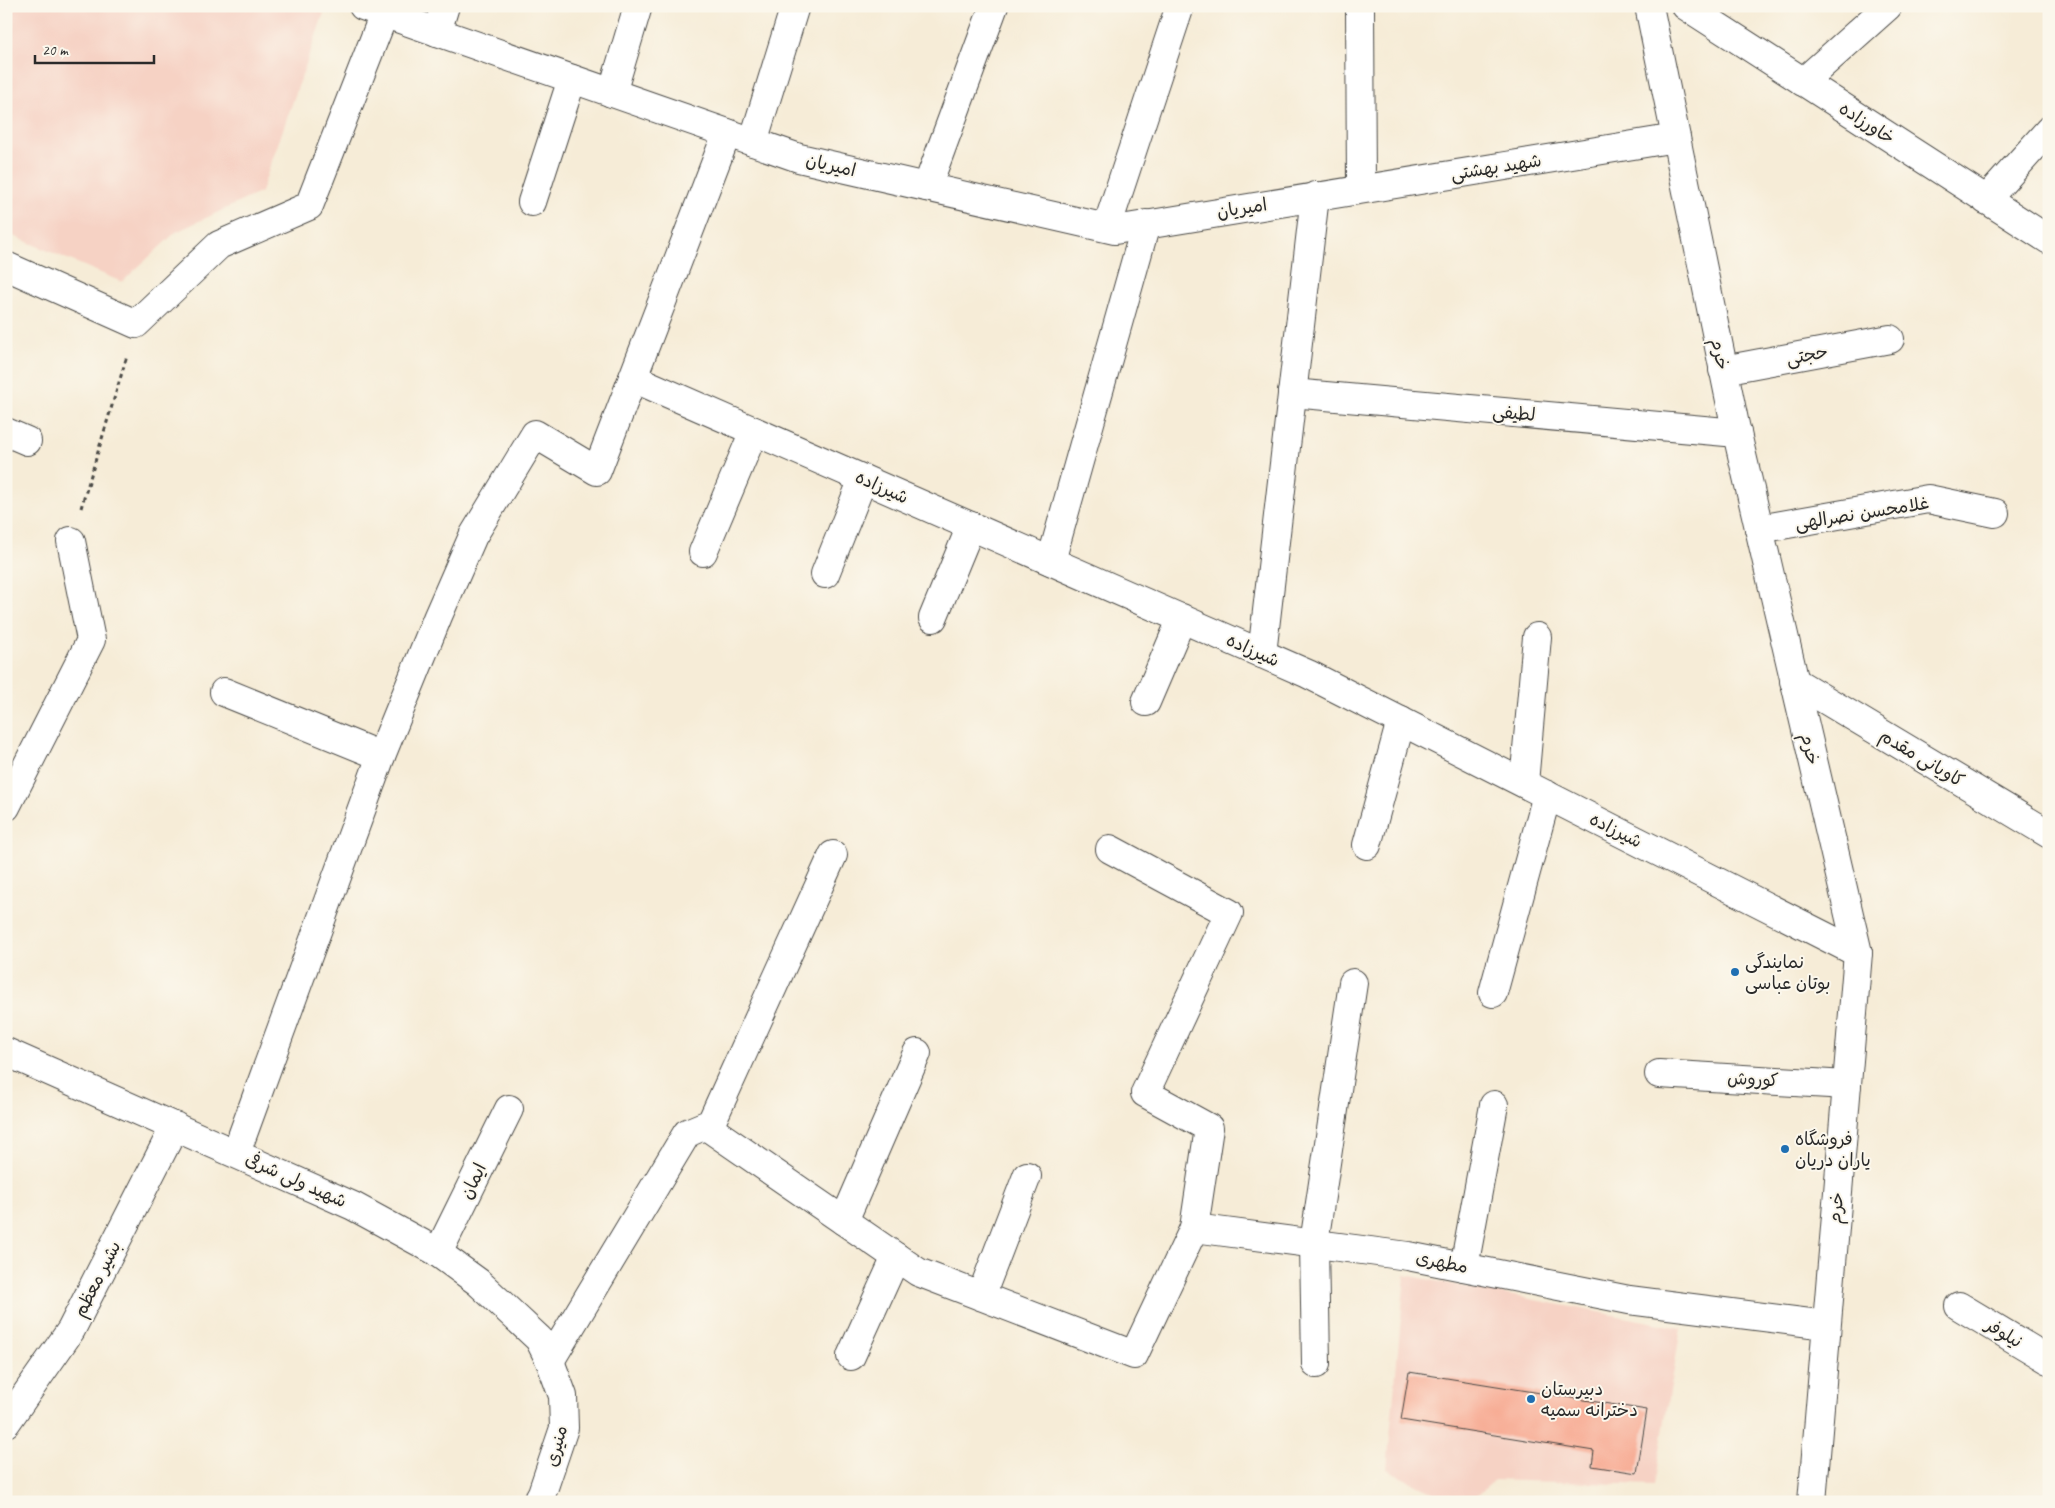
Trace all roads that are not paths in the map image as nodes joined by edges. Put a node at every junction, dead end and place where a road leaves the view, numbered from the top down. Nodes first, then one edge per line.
1 (445, 6) edge
2 (638, 6) edge
3 (794, 6) edge
4 (994, 6) edge
5 (1180, 6) edge
6 (1360, 6) edge
7 (1649, 6) edge
8 (1686, 6) edge
9 (1888, 6) edge
10 (373, 10) edge
11 (437, 32) junction
12 (572, 79) junction
13 (1803, 82) junction
14 (612, 93) junction
15 (2049, 130) edge
16 (727, 134) junction
17 (1676, 138) junction
18 (753, 142) junction
19 (927, 187) junction
20 (1360, 189) junction
21 (1315, 196) junction
22 (1986, 200) junction
23 (532, 202) dead end
24 (1146, 224) junction
25 (1107, 227) junction
26 (2049, 240) edge
27 (6, 266) edge
28 (1890, 339) dead end
29 (1723, 370) junction
30 (633, 378) junction
31 (1292, 393) junction
32 (754, 431) junction
33 (1736, 433) junction
34 (863, 479) junction
35 (1994, 513) dead end
36 (971, 526) junction
37 (1758, 529) junction
38 (71, 541) road end
39 (703, 552) dead end
40 (1051, 561) junction
41 (824, 574) dead end
42 (933, 618) dead end
43 (1182, 618) junction
44 (1538, 637) dead end
45 (1262, 654) junction
46 (1794, 681) junction
47 (224, 692) dead end
48 (1146, 702) dead end
49 (1401, 721) junction
50 (381, 756) junction
51 (1535, 789) junction
52 (6, 807) edge
53 (2049, 834) edge
54 (1367, 845) dead end
55 (1110, 849) dead end
56 (833, 855) dead end
57 (1858, 953) junction
58 (1353, 983) dead end
59 (1492, 993) dead end
60 (6, 1052) edge
61 (917, 1053) dead end
62 (1659, 1074) dead end
63 (1847, 1085) junction
64 (1494, 1105) dead end
65 (509, 1109) dead end
66 (175, 1126) junction
67 (706, 1126) junction
68 (236, 1153) junction
69 (1027, 1176) dead end
70 (844, 1221) junction
71 (1194, 1228) junction
72 (1314, 1243) junction
73 (438, 1253) junction
74 (896, 1257) junction
75 (1464, 1267) junction
76 (981, 1296) junction
77 (1959, 1306) dead end
78 (1826, 1325) junction
79 (851, 1356) dead end
80 (2049, 1360) edge
81 (550, 1361) junction
82 (1316, 1364) dead end
83 (6, 1423) edge
84 (537, 1502) edge
85 (1812, 1502) edge

1 - 11 street
2 - 14 street
3 - 18 street
4 - 19 street
5 - 25 street
6 - 20 street
7 - 17 street, خرم
8 - 13 street, خاورزاده
9 - 13 street
10 - 11 street, امیریان
10 - 27 street
11 - 12 street, امیریان
12 - 14 street, امیریان
12 - 23 street
13 - 22 street, خاورزاده
14 - 16 street, امیریان
15 - 22 street
16 - 18 street, امیریان
16 - 30 street
17 - 20 street, شهید بهشتی
17 - 29 street, خرم
18 - 19 street, امیریان
19 - 25 street, امیریان
20 - 21 street, شهید بهشتی
21 - 24 street, امیریان
21 - 31 street
22 - 26 street, خاورزاده
24 - 25 street, امیریان
24 - 40 street
28 - 29 street, حجتی
29 - 33 street, خرم
30 - 32 street, شیرزاده
30 - 50 street
31 - 33 street, لطیفی
31 - 45 street
32 - 34 street, شیرزاده
32 - 39 street
33 - 37 street, خرم
34 - 36 street, شیرزاده
34 - 41 street
35 - 37 street, غلامحسن نصرالهی
36 - 40 street, شیرزاده
36 - 42 street
37 - 46 street, خرم
38 - 52 street
40 - 43 street, شیرزاده
43 - 45 street, شیرزاده
43 - 48 street
44 - 51 street
45 - 49 street, شیرزاده
46 - 53 street, کاویانی مقدم
46 - 57 street, خرم
47 - 50 street
49 - 51 street, شیرزاده
49 - 54 street
50 - 68 street
51 - 57 street, شیرزاده
51 - 59 street
55 - 71 street
56 - 67 street
57 - 63 street, خرم
58 - 72 street
60 - 66 street, شهید ولی شرفی
61 - 70 street
62 - 63 street, کوروش
63 - 78 street, خرم
64 - 75 street
65 - 73 street, ایمان
66 - 68 street, شهید ولی شرفی
66 - 83 street, بشیر معظم
67 - 70 street
67 - 81 street
68 - 73 street, شهید ولی شرفی
69 - 76 street
70 - 74 street
71 - 72 street, مطهری
71 - 76 street
72 - 75 street, مطهری
72 - 82 street
73 - 81 street, شهید ولی شرفی
74 - 76 street
74 - 79 street
75 - 78 street, مطهری
77 - 80 street, نیلوفر
78 - 85 street, خرم
81 - 84 street, منیری

